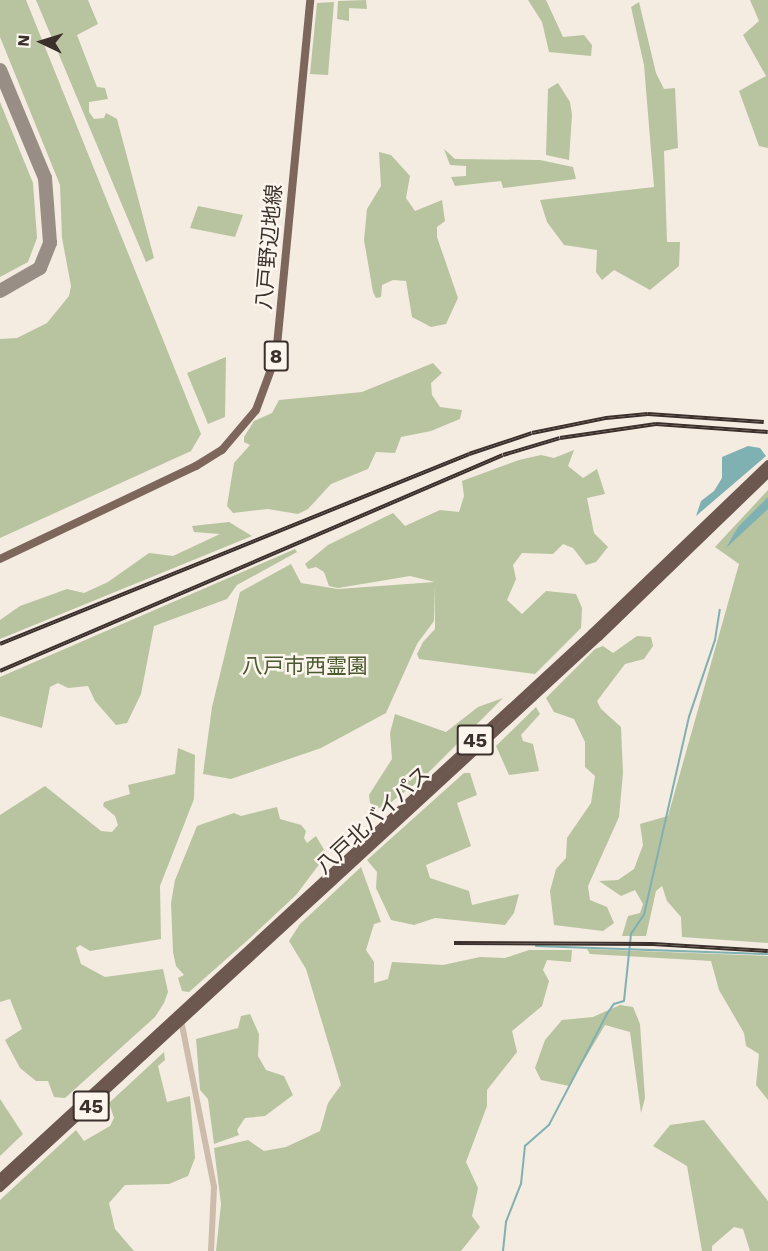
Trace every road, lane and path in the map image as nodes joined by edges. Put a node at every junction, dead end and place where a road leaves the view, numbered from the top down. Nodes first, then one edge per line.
1 (310, 0) edge
2 (768, 464) edge
3 (768, 474) edge
4 (0, 559) edge
5 (180, 1013) junction
6 (182, 1022) junction
7 (0, 1178) edge
8 (0, 1188) edge
9 (211, 1251) edge

1 - 4 main road, 八戸野辺地線 / 8
2 - 5 highway, 八戸北バイパス / 45
3 - 6 highway, 八戸北バイパス / 45
5 - 6 street
5 - 7 highway, 八戸北バイパス / 45
6 - 8 highway, 八戸北バイパス / 45
6 - 9 street

